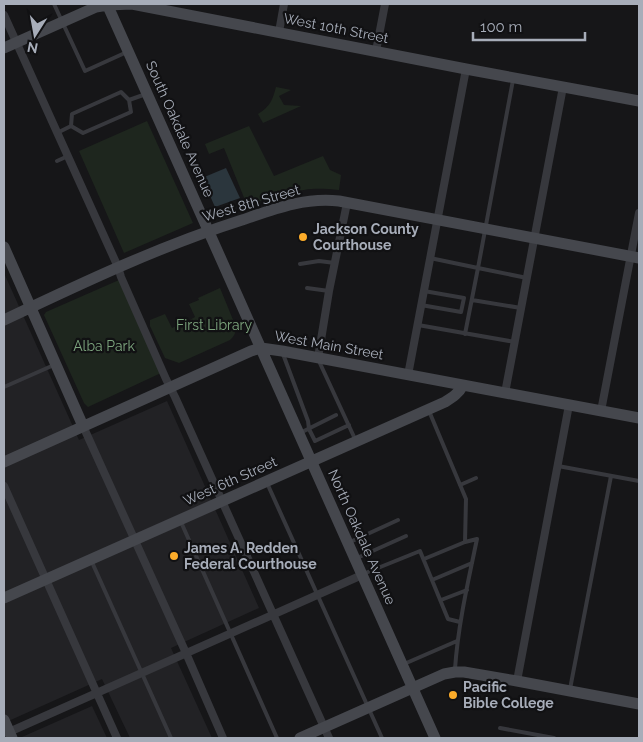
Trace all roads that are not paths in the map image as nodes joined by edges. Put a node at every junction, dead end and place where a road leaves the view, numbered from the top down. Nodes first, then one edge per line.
1 (54, 4) edge
2 (108, 4) edge
3 (284, 4) edge
4 (385, 4) edge
5 (4, 15) edge
6 (62, 22) junction
7 (279, 32) junction
8 (16, 43) junction
9 (4, 48) edge
10 (128, 51) junction
11 (376, 51) junction
12 (466, 69) junction
13 (513, 78) junction
14 (563, 87) junction
15 (147, 94) junction
16 (129, 100) junction
17 (639, 101) edge
18 (71, 126) junction
19 (58, 133) junction
20 (68, 156) junction
21 (57, 161) dead end
22 (347, 203) junction
23 (639, 213) edge
24 (437, 220) junction
25 (485, 229) junction
26 (208, 231) junction
27 (534, 238) junction
28 (4, 247) edge
29 (635, 257) edge
30 (430, 258) junction
31 (300, 264) dead end
32 (335, 264) junction
33 (118, 267) junction
34 (478, 268) junction
35 (527, 278) junction
36 (307, 288) dead end
37 (329, 291) junction
38 (424, 291) junction
39 (472, 300) junction
40 (421, 305) junction
41 (30, 307) junction
42 (521, 308) junction
43 (4, 320) edge
44 (417, 325) junction
45 (465, 334) junction
46 (515, 342) junction
47 (261, 348) junction
48 (282, 351) junction
49 (318, 358) junction
50 (56, 364) junction
51 (408, 375) junction
52 (463, 385) junction
53 (4, 387) edge
54 (170, 387) junction
55 (505, 393) junction
56 (569, 404) junction
57 (428, 409) junction
58 (601, 411) junction
59 (336, 415) dead end
60 (639, 418) edge
61 (349, 425) junction
62 (83, 426) junction
63 (304, 431) junction
64 (356, 441) junction
65 (312, 461) junction
66 (4, 462) edge
67 (558, 466) junction
68 (611, 476) junction
69 (476, 478) dead end
70 (266, 481) junction
71 (639, 482) edge
72 (460, 485) junction
73 (4, 486) edge
74 (222, 501) junction
75 (180, 520) junction
76 (398, 520) dead end
77 (406, 536) dead end
78 (134, 540) junction
79 (465, 542) junction
80 (348, 543) junction
81 (91, 559) junction
82 (355, 559) junction
83 (424, 559) junction
84 (472, 563) junction
85 (362, 575) junction
86 (46, 579) junction
87 (432, 580) junction
88 (467, 590) junction
89 (317, 594) junction
90 (4, 598) edge
91 (441, 600) junction
92 (273, 614) junction
93 (460, 622) junction
94 (230, 633) junction
95 (457, 641) junction
96 (186, 653) junction
97 (402, 665) junction
98 (455, 672) junction
99 (142, 673) junction
100 (517, 681) junction
101 (413, 688) junction
102 (570, 691) junction
103 (97, 693) junction
104 (639, 704) edge
105 (368, 708) junction
106 (4, 720) edge
107 (500, 728) dead end
108 (326, 733) edge
109 (10, 735) edge
110 (117, 738) edge
111 (171, 738) edge
112 (223, 738) edge
113 (277, 738) edge
114 (300, 738) edge
115 (382, 738) edge
116 (436, 738) edge
117 (554, 738) edge

1 - 6 lane
2 - 6 street, West 10th Street
2 - 7 street, West 10th Street
2 - 10 street, South Oakdale Avenue
3 - 7 street
4 - 11 street
5 - 8 street
6 - 8 street, West 10th Street
6 - 10 lane
7 - 11 street, West 10th Street
8 - 9 street, West 10th Street
8 - 19 street
10 - 15 street, South Oakdale Avenue
11 - 12 street, West 10th Street
12 - 13 street, West 10th Street
12 - 24 street
13 - 14 street, West 10th Street
13 - 25 lane
14 - 17 street, West 10th Street
14 - 27 street
15 - 16 lane
15 - 26 street, South Oakdale Avenue
16 - 18 lane
16 - 18 lane
18 - 19 lane
19 - 20 street
20 - 21 lane
20 - 33 street
22 - 24 street, West 8th Street
22 - 26 street, West 8th Street
22 - 32 street
23 - 29 street
24 - 25 street, West 8th Street
24 - 30 street
25 - 27 street, West 8th Street
25 - 34 lane
26 - 33 street, West 8th Street
26 - 47 street, South Oakdale Avenue
27 - 29 street, West 8th Street
27 - 35 street
28 - 41 street
29 - 58 street
30 - 34 lane
30 - 38 street
31 - 32 lane
32 - 37 street
33 - 41 street, West 8th Street
33 - 54 street
34 - 35 lane
34 - 39 lane
35 - 42 street
36 - 37 lane
37 - 49 street
38 - 40 street
38 - 40 lane
39 - 42 lane
39 - 45 lane
40 - 44 street
41 - 43 street, West 8th Street
41 - 50 street
42 - 46 street
44 - 45 lane
44 - 51 street
45 - 46 lane
46 - 55 street
47 - 48 street, West Main Street
47 - 54 street, West Main Street
47 - 63 street, North Oakdale Avenue
48 - 49 street, West Main Street
48 - 63 lane
49 - 51 street, West Main Street
49 - 61 lane
50 - 53 lane
50 - 62 street
51 - 52 street, West Main Street
52 - 55 street, West Main Street
52 - 57 street, West 6th Street
54 - 62 street, West Main Street
54 - 74 street
55 - 56 street, West Main Street
56 - 58 street, West Main Street
56 - 67 street
57 - 64 street, West 6th Street
57 - 72 lane
58 - 60 street, West Main Street
59 - 63 lane
61 - 63 lane
61 - 64 lane
62 - 66 street, West Main Street
62 - 78 street
63 - 65 street, North Oakdale Avenue
64 - 65 street, West 6th Street
65 - 70 street, West 6th Street
65 - 80 street, North Oakdale Avenue
67 - 68 lane
67 - 100 street
68 - 71 lane
68 - 102 lane
69 - 72 lane
70 - 74 street, West 6th Street
70 - 89 lane
72 - 79 lane
73 - 86 street
74 - 75 street, West 6th Street
74 - 92 street
75 - 78 street, West 6th Street
75 - 94 lane
76 - 80 lane
77 - 82 lane
78 - 81 street, West 6th Street
78 - 96 street
79 - 83 lane
79 - 84 lane
80 - 82 street, North Oakdale Avenue
81 - 86 street, West 6th Street
81 - 99 lane
82 - 85 street, North Oakdale Avenue
83 - 85 lane
83 - 87 lane
84 - 87 lane
84 - 88 lane
85 - 89 street
85 - 97 street, North Oakdale Avenue
86 - 90 street, West 6th Street
86 - 103 street
87 - 91 lane
88 - 91 lane
88 - 93 lane
89 - 92 street
89 - 105 lane
91 - 93 lane
92 - 94 street
92 - 108 street
93 - 95 lane
94 - 96 street
94 - 113 lane
95 - 97 lane
95 - 98 lane
96 - 99 street
96 - 112 street
97 - 101 street, North Oakdale Avenue
98 - 100 street
98 - 101 street
99 - 103 street
99 - 111 lane
100 - 102 street
101 - 105 street
101 - 116 street, North Oakdale Avenue
102 - 104 street
103 - 109 street
103 - 110 street
105 - 108 street
105 - 115 lane
106 - 109 street
107 - 117 lane
108 - 114 street

